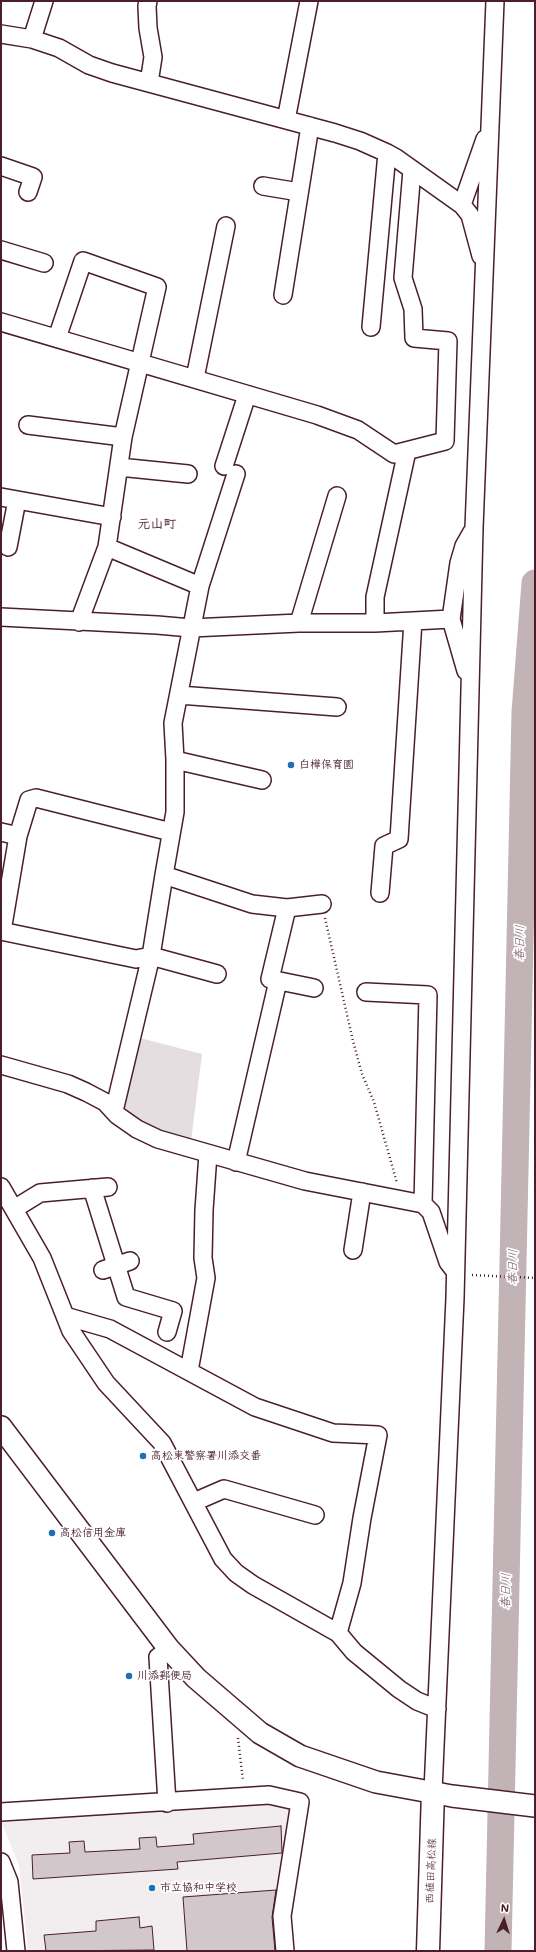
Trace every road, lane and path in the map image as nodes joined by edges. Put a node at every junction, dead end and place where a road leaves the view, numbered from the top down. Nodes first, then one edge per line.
1 (44, 1) edge
2 (148, 1) edge
3 (309, 1) edge
4 (495, 1) edge
5 (1, 34) edge
6 (32, 39) junction
7 (149, 83) junction
8 (286, 120) junction
9 (491, 122) junction
10 (310, 126) junction
11 (387, 153) junction
12 (1, 166) edge
13 (412, 170) junction
14 (263, 186) dead end
15 (28, 192) dead end
16 (299, 192) junction
17 (462, 205) junction
18 (226, 226) dead end
19 (1, 250) edge
20 (44, 263) dead end
21 (486, 272) junction
22 (283, 295) dead end
23 (1, 322) edge
24 (371, 327) dead end
25 (57, 338) junction
26 (139, 362) junction
27 (195, 378) junction
28 (247, 395) junction
29 (28, 425) dead end
30 (123, 437) junction
31 (407, 450) junction
32 (119, 467) junction
33 (188, 474) dead end
34 (337, 496) dead end
35 (9, 499) edge
36 (112, 517) junction
37 (474, 528) junction
38 (8, 547) dead end
39 (108, 547) junction
40 (200, 586) junction
41 (1, 617) edge
42 (451, 620) junction
43 (413, 621) junction
44 (79, 622) junction
45 (299, 622) junction
46 (375, 623) junction
47 (191, 628) junction
48 (470, 688) junction
49 (178, 695) junction
50 (337, 707) dead end
51 (175, 760) junction
52 (262, 780) dead end
53 (1, 832) edge
54 (171, 832) junction
55 (18, 836) junction
56 (164, 875) junction
57 (380, 893) dead end
58 (322, 904) joint
59 (287, 908) junction
60 (2, 931) edge
61 (150, 956) junction
62 (217, 974) dead end
63 (278, 981) junction
64 (314, 988) dead end
65 (366, 992) dead end
66 (1, 1065) edge
67 (114, 1111) junction
68 (208, 1154) junction
69 (236, 1162) junction
70 (1, 1187) edge
71 (362, 1192) junction
72 (402, 1201) junction
73 (423, 1204) junction
74 (14, 1209) junction
75 (353, 1250) dead end
76 (461, 1273) junction
77 (535, 1278) edge
78 (65, 1316) junction
79 (167, 1332) dead end
80 (189, 1371) junction
81 (1, 1427) edge
82 (194, 1502) junction
83 (315, 1515) dead end
84 (338, 1633) junction
85 (169, 1649) junction
86 (437, 1709) junction
87 (238, 1736) dead end
88 (442, 1794) junction
89 (245, 1797) junction
90 (167, 1803) junction
91 (535, 1806) edge
92 (1, 1812) edge
93 (1, 1862) edge
94 (16, 1951) edge
95 (286, 1951) edge
96 (428, 1951) edge

1 - 6 street
2 - 7 street
3 - 8 street
4 - 9 street
5 - 6 street
6 - 7 street
7 - 8 street
8 - 10 street
9 - 17 street
9 - 21 street
10 - 11 street
10 - 16 street
11 - 13 street
11 - 24 street
12 - 15 street
13 - 17 street
13 - 31 street
14 - 16 street
16 - 22 street
17 - 21 street
18 - 27 street
19 - 20 street
21 - 37 street
23 - 25 street
25 - 26 street
25 - 26 street
26 - 27 street
26 - 30 street
27 - 28 street
28 - 31 street
28 - 40 street
29 - 30 street
30 - 32 street
31 - 46 street
32 - 33 street
32 - 36 street
34 - 45 street
35 - 36 street
35 - 38 street
36 - 39 street
37 - 42 street
37 - 48 street
39 - 40 street
39 - 44 street
40 - 47 street
41 - 44 street
42 - 43 street
42 - 48 street
43 - 46 street
43 - 57 street
44 - 47 street
45 - 46 street
45 - 47 street
47 - 49 street
48 - 76 street
49 - 50 street
49 - 51 street
51 - 52 street
51 - 54 street
53 - 55 street
54 - 55 street
54 - 56 street
55 - 60 street
56 - 59 street
56 - 61 street
58 - 59 street
58 - 72 path
59 - 63 street
60 - 61 street
61 - 62 street
61 - 67 street
63 - 64 street
63 - 69 street
65 - 73 street
66 - 67 street
67 - 68 street
68 - 69 street
68 - 80 street
69 - 71 street
70 - 74 street
71 - 72 street
71 - 75 street
72 - 73 street
73 - 76 street
74 - 78 street
74 - 79 street
76 - 77 path
76 - 86 street
78 - 80 street
78 - 82 street
80 - 84 street
81 - 85 street
82 - 83 street
82 - 84 street
84 - 86 street
85 - 88 street
85 - 90 street
86 - 88 street
87 - 89 path
88 - 91 street
88 - 96 main road, 西植田高松線
89 - 90 street
89 - 95 street
90 - 92 street
93 - 94 street

